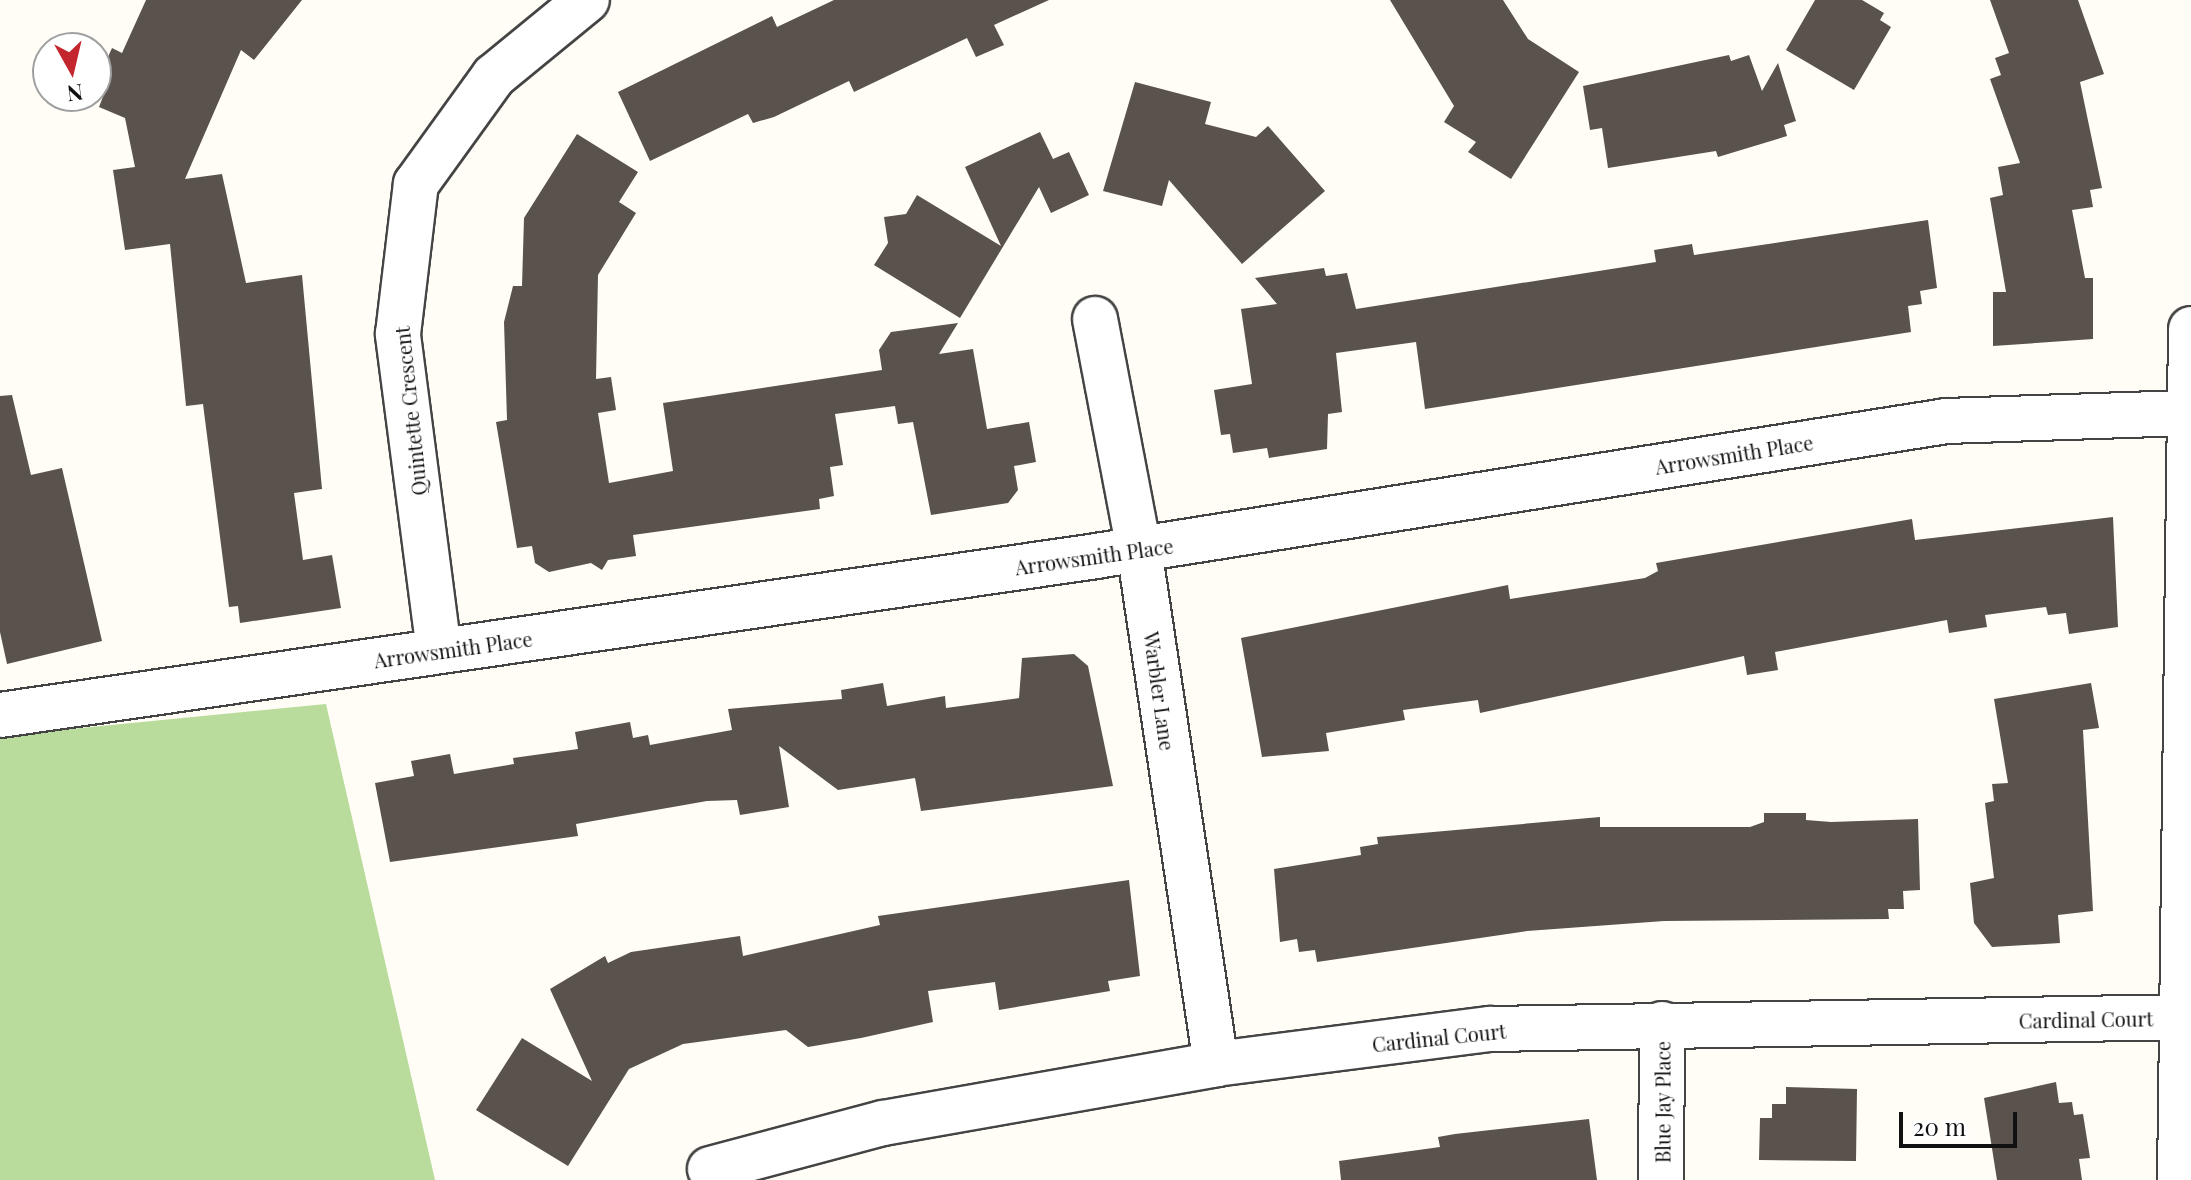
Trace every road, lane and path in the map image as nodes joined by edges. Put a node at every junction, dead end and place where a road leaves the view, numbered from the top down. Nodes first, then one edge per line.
1 (587, 0) edge
2 (1095, 319) dead end
3 (2191, 329) edge
4 (2190, 413) edge
5 (1139, 549) junction
6 (439, 651) junction
7 (0, 715) edge
8 (2186, 1017) edge
9 (1662, 1024) junction
10 (1216, 1064) junction
11 (710, 1169) dead end
12 (1661, 1180) edge
13 (2180, 1180) edge

1 - 6 street, Quintette Crescent
2 - 5 street, Warbler Lane
3 - 4 street
4 - 5 street, Arrowsmith Place
4 - 8 street
5 - 6 street, Arrowsmith Place
5 - 10 street, Warbler Lane
6 - 7 street, Arrowsmith Place
8 - 9 street, Cardinal Court
8 - 13 street
9 - 10 street, Cardinal Court
9 - 12 street, Blue Jay Place
10 - 11 street, Cardinal Court

